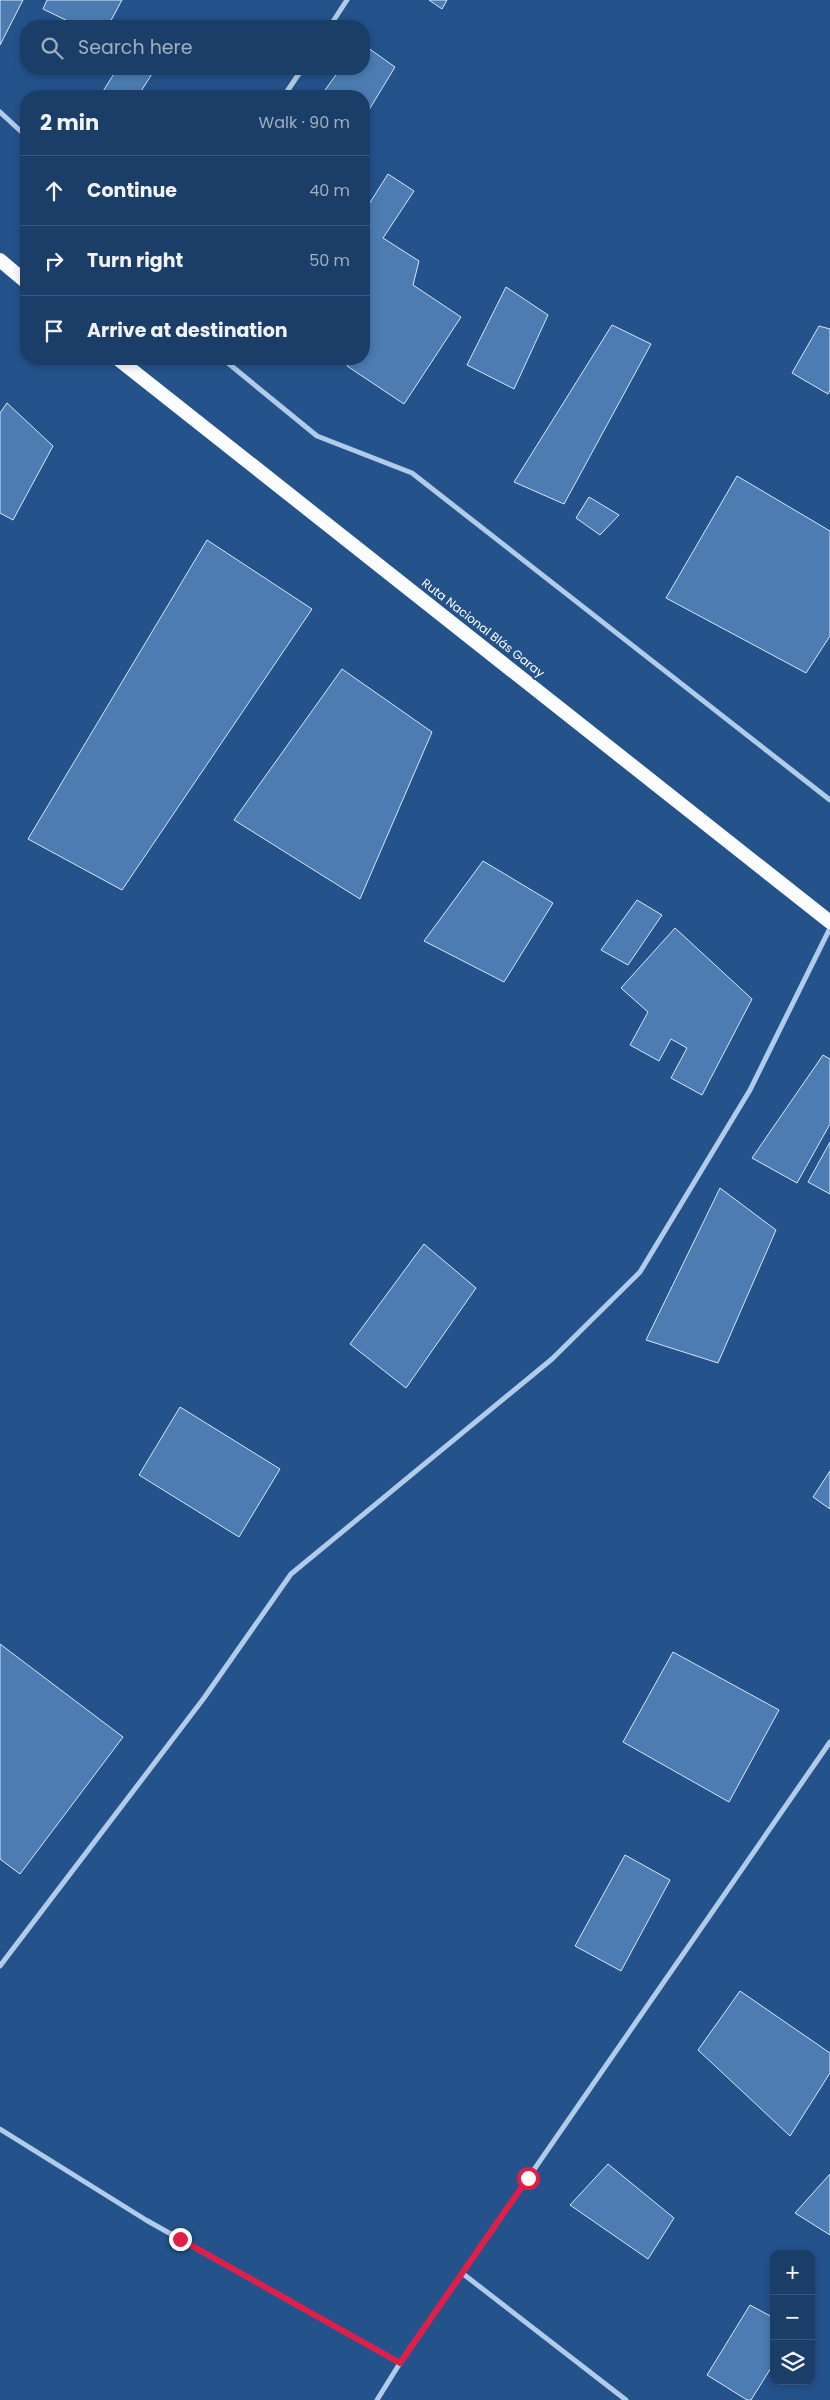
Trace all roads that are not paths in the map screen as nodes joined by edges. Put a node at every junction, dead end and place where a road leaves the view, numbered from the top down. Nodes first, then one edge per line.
1 (346, 0) edge
2 (334, 20) edge
3 (298, 75) edge
4 (288, 90) edge
5 (0, 112) edge
6 (20, 130) edge
7 (0, 260) edge
8 (20, 277) edge
9 (126, 365) edge
10 (230, 365) edge
11 (830, 800) edge
12 (830, 922) edge
13 (830, 928) edge
14 (830, 1742) edge
15 (0, 1951) edge
16 (6, 1956) junction
17 (0, 1966) edge
18 (0, 2129) edge
19 (462, 2273) junction
20 (400, 2363) junction
21 (377, 2400) edge
22 (626, 2400) edge

1 - 2 street
3 - 4 street
5 - 6 street
7 - 8 highway
9 - 12 highway, Ruta Nacional Blás Garay
10 - 11 street
13 - 16 street
14 - 19 street
15 - 16 street
16 - 17 street
18 - 20 street
19 - 20 street
19 - 22 street
20 - 21 street

